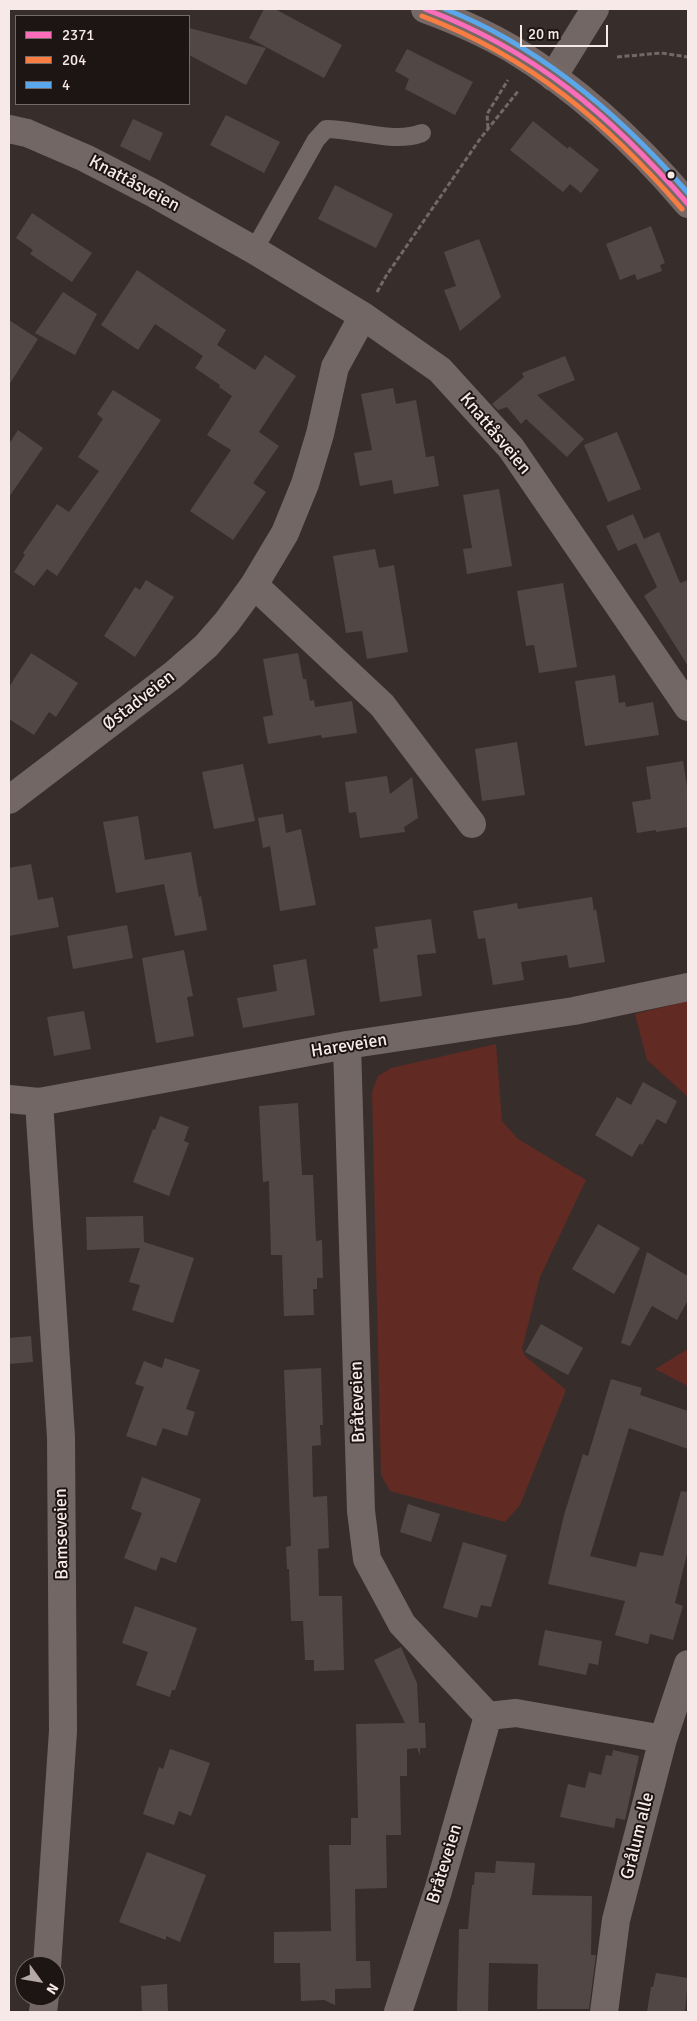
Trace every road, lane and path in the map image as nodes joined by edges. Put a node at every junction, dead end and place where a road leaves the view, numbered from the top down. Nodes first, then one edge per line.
1 (426, 9) edge
2 (594, 9) edge
3 (617, 57) dead end
4 (688, 57) edge
5 (513, 72) dead end
6 (553, 77) junction
7 (519, 90) dead end
8 (9, 129) edge
9 (488, 129) junction
10 (422, 133) dead end
11 (688, 204) edge
12 (254, 250) junction
13 (363, 316) junction
14 (254, 585) junction
15 (688, 707) edge
16 (9, 800) edge
17 (472, 824) dead end
18 (688, 986) edge
19 (347, 1045) junction
20 (9, 1099) edge
21 (39, 1102) junction
22 (688, 1664) edge
23 (488, 1716) junction
24 (663, 1739) junction
25 (48, 1956) edge
26 (398, 2012) edge
27 (604, 2012) edge

1 - 6 main road
2 - 6 street
3 - 4 path
5 - 9 path
6 - 11 main road
7 - 9 path
8 - 12 street, Knattåsveien
9 - 13 path
10 - 12 lane
12 - 13 street, Knattåsveien
13 - 14 street, Østadveien
13 - 15 street, Knattåsveien
14 - 16 street, Østadveien
14 - 17 street
18 - 19 street, Hareveien
19 - 21 street, Hareveien
19 - 23 street, Bråteveien
20 - 21 street, Hareveien
21 - 25 street, Bamseveien
22 - 24 street, Grålum alle
23 - 24 street
23 - 26 street, Bråteveien
24 - 27 street, Grålum alle

